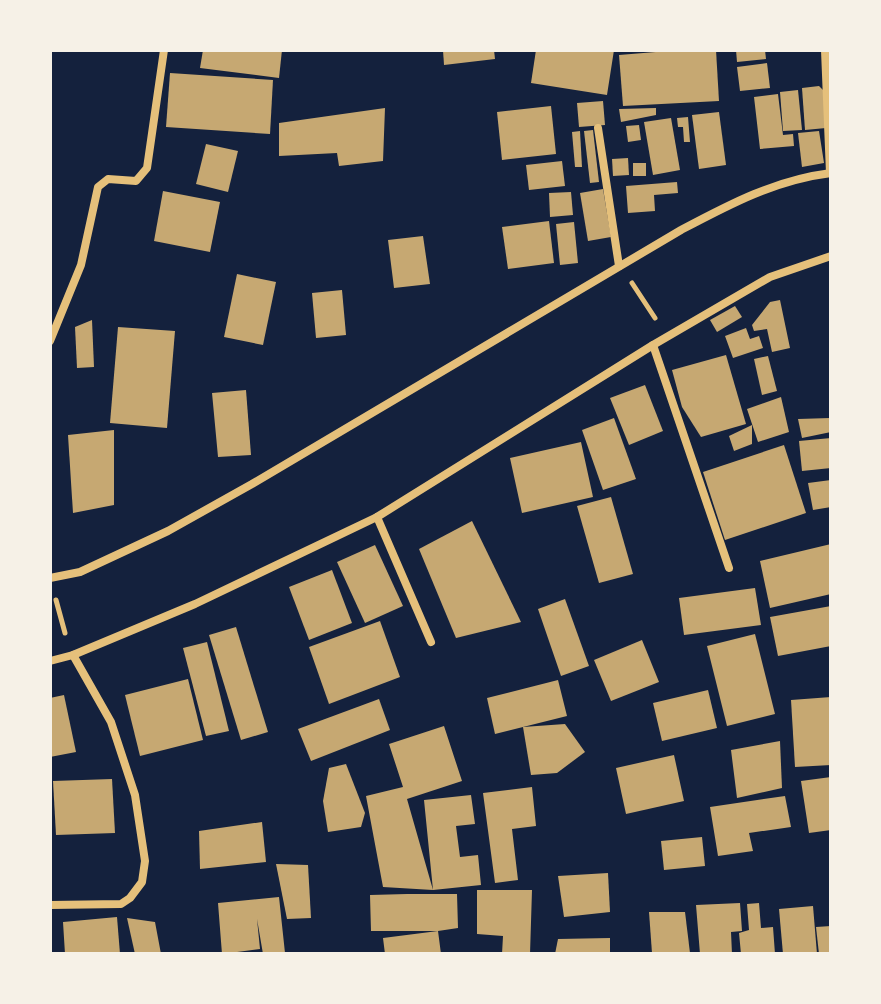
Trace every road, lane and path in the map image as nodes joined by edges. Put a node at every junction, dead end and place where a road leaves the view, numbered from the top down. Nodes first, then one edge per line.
1 (164, 50) edge
2 (825, 50) edge
3 (598, 128) dead end
4 (831, 173) edge
5 (831, 256) edge
6 (619, 266) junction
7 (627, 275) dead end
8 (656, 319) dead end
9 (50, 341) edge
10 (653, 345) junction
11 (377, 517) junction
12 (729, 568) dead end
13 (50, 578) edge
14 (56, 599) dead end
15 (65, 631) dead end
16 (431, 642) dead end
17 (73, 655) junction
18 (50, 661) edge
19 (50, 905) edge

1 - 9 street
2 - 4 street
3 - 6 street
4 - 6 street
5 - 10 street
6 - 13 street
7 - 8 path
10 - 11 street
10 - 12 street
11 - 16 street
11 - 17 street
14 - 15 path
17 - 18 street
17 - 19 street

